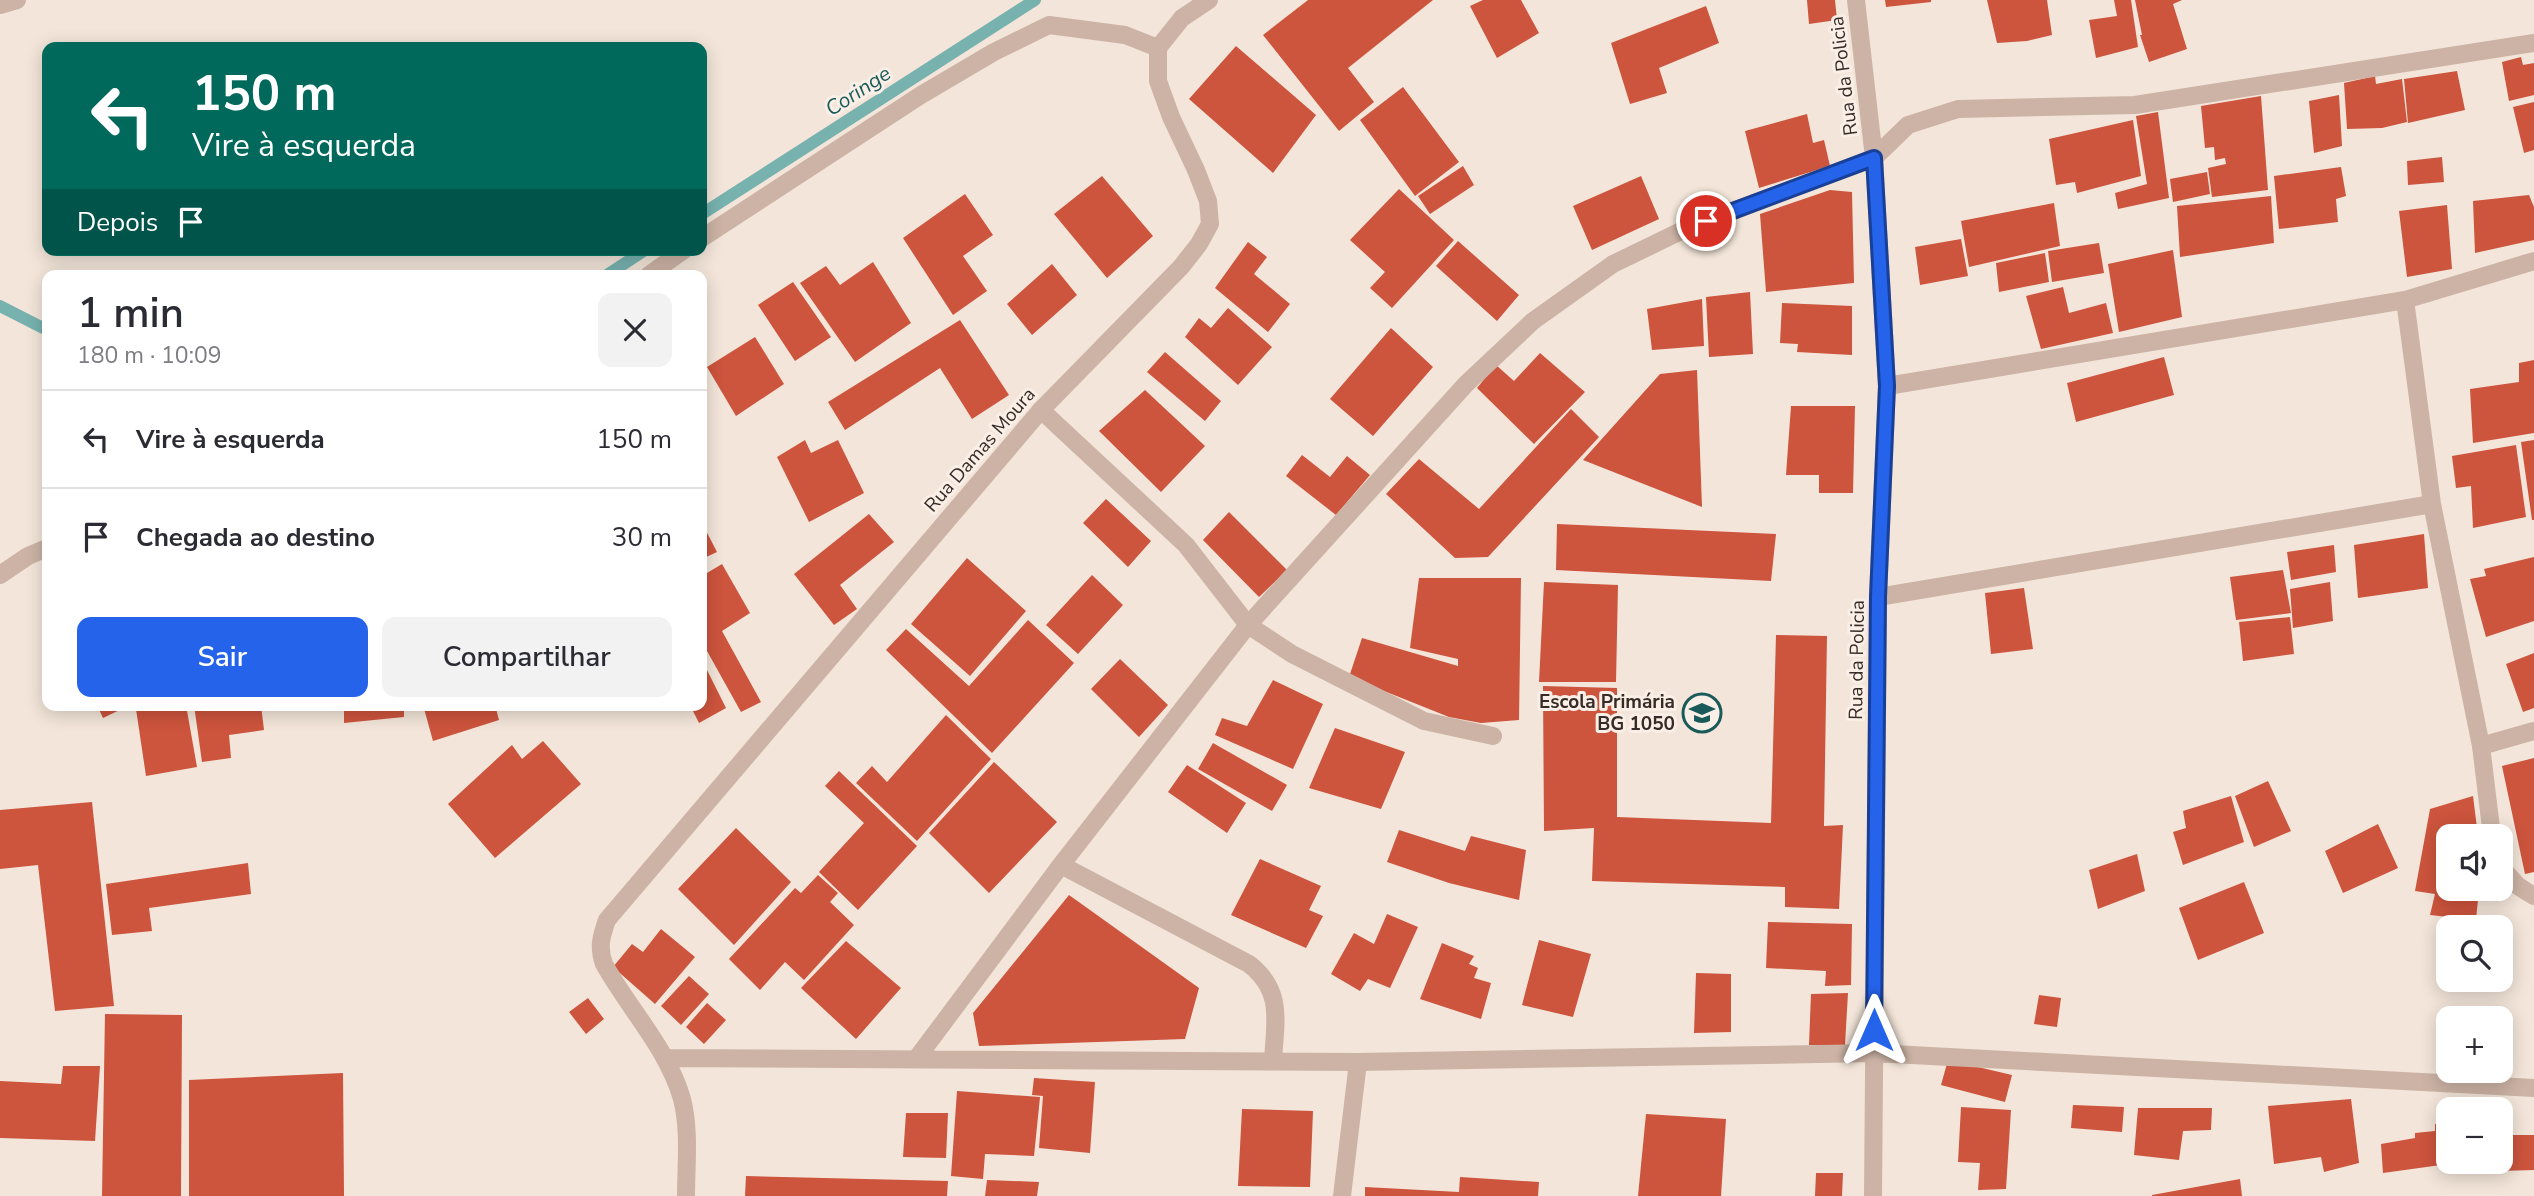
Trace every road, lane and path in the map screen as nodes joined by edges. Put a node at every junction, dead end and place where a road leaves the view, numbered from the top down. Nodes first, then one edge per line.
1 (17, 0) edge
2 (1209, 0) edge
3 (1856, 0) edge
4 (0, 5) edge
5 (2534, 43) edge
6 (1158, 48) junction
7 (1874, 158) junction
8 (707, 235) edge
9 (676, 256) edge
10 (2534, 261) edge
11 (656, 270) edge
12 (2405, 300) junction
13 (1887, 386) junction
14 (1041, 410) junction
15 (2432, 504) junction
16 (42, 551) edge
17 (0, 575) edge
18 (1878, 597) junction
19 (1248, 625) junction
20 (2534, 731) edge
21 (1493, 736) dead end
22 (2481, 746) junction
23 (2491, 824) edge
24 (1061, 865) junction
25 (2513, 880) edge
26 (2534, 896) edge
27 (1874, 1053) junction
28 (665, 1058) junction
29 (917, 1058) junction
30 (1273, 1061) junction
31 (1358, 1062) junction
32 (2534, 1088) edge
33 (686, 1196) edge
34 (1342, 1196) edge
35 (1873, 1196) edge

1 - 4 street
2 - 6 street
3 - 7 street, Rua da Policia
5 - 7 street
6 - 8 street
6 - 14 street, Rua Damas Moura
7 - 13 street, Rua da Policia
7 - 19 street
9 - 11 street
10 - 12 street
12 - 13 street
12 - 15 street
13 - 18 street, Rua da Policia
14 - 19 street
14 - 28 street, Rua Damas Moura
15 - 18 street
15 - 22 street
16 - 17 street
18 - 27 street, Rua da Policia
19 - 21 street
19 - 24 street
20 - 22 street
22 - 23 street
24 - 29 street
24 - 30 street
25 - 26 street
27 - 31 street
27 - 32 street
27 - 35 street, Rua da Policia
28 - 29 street
28 - 33 street, Rua Damas Moura
29 - 30 street
30 - 31 street
31 - 34 street

